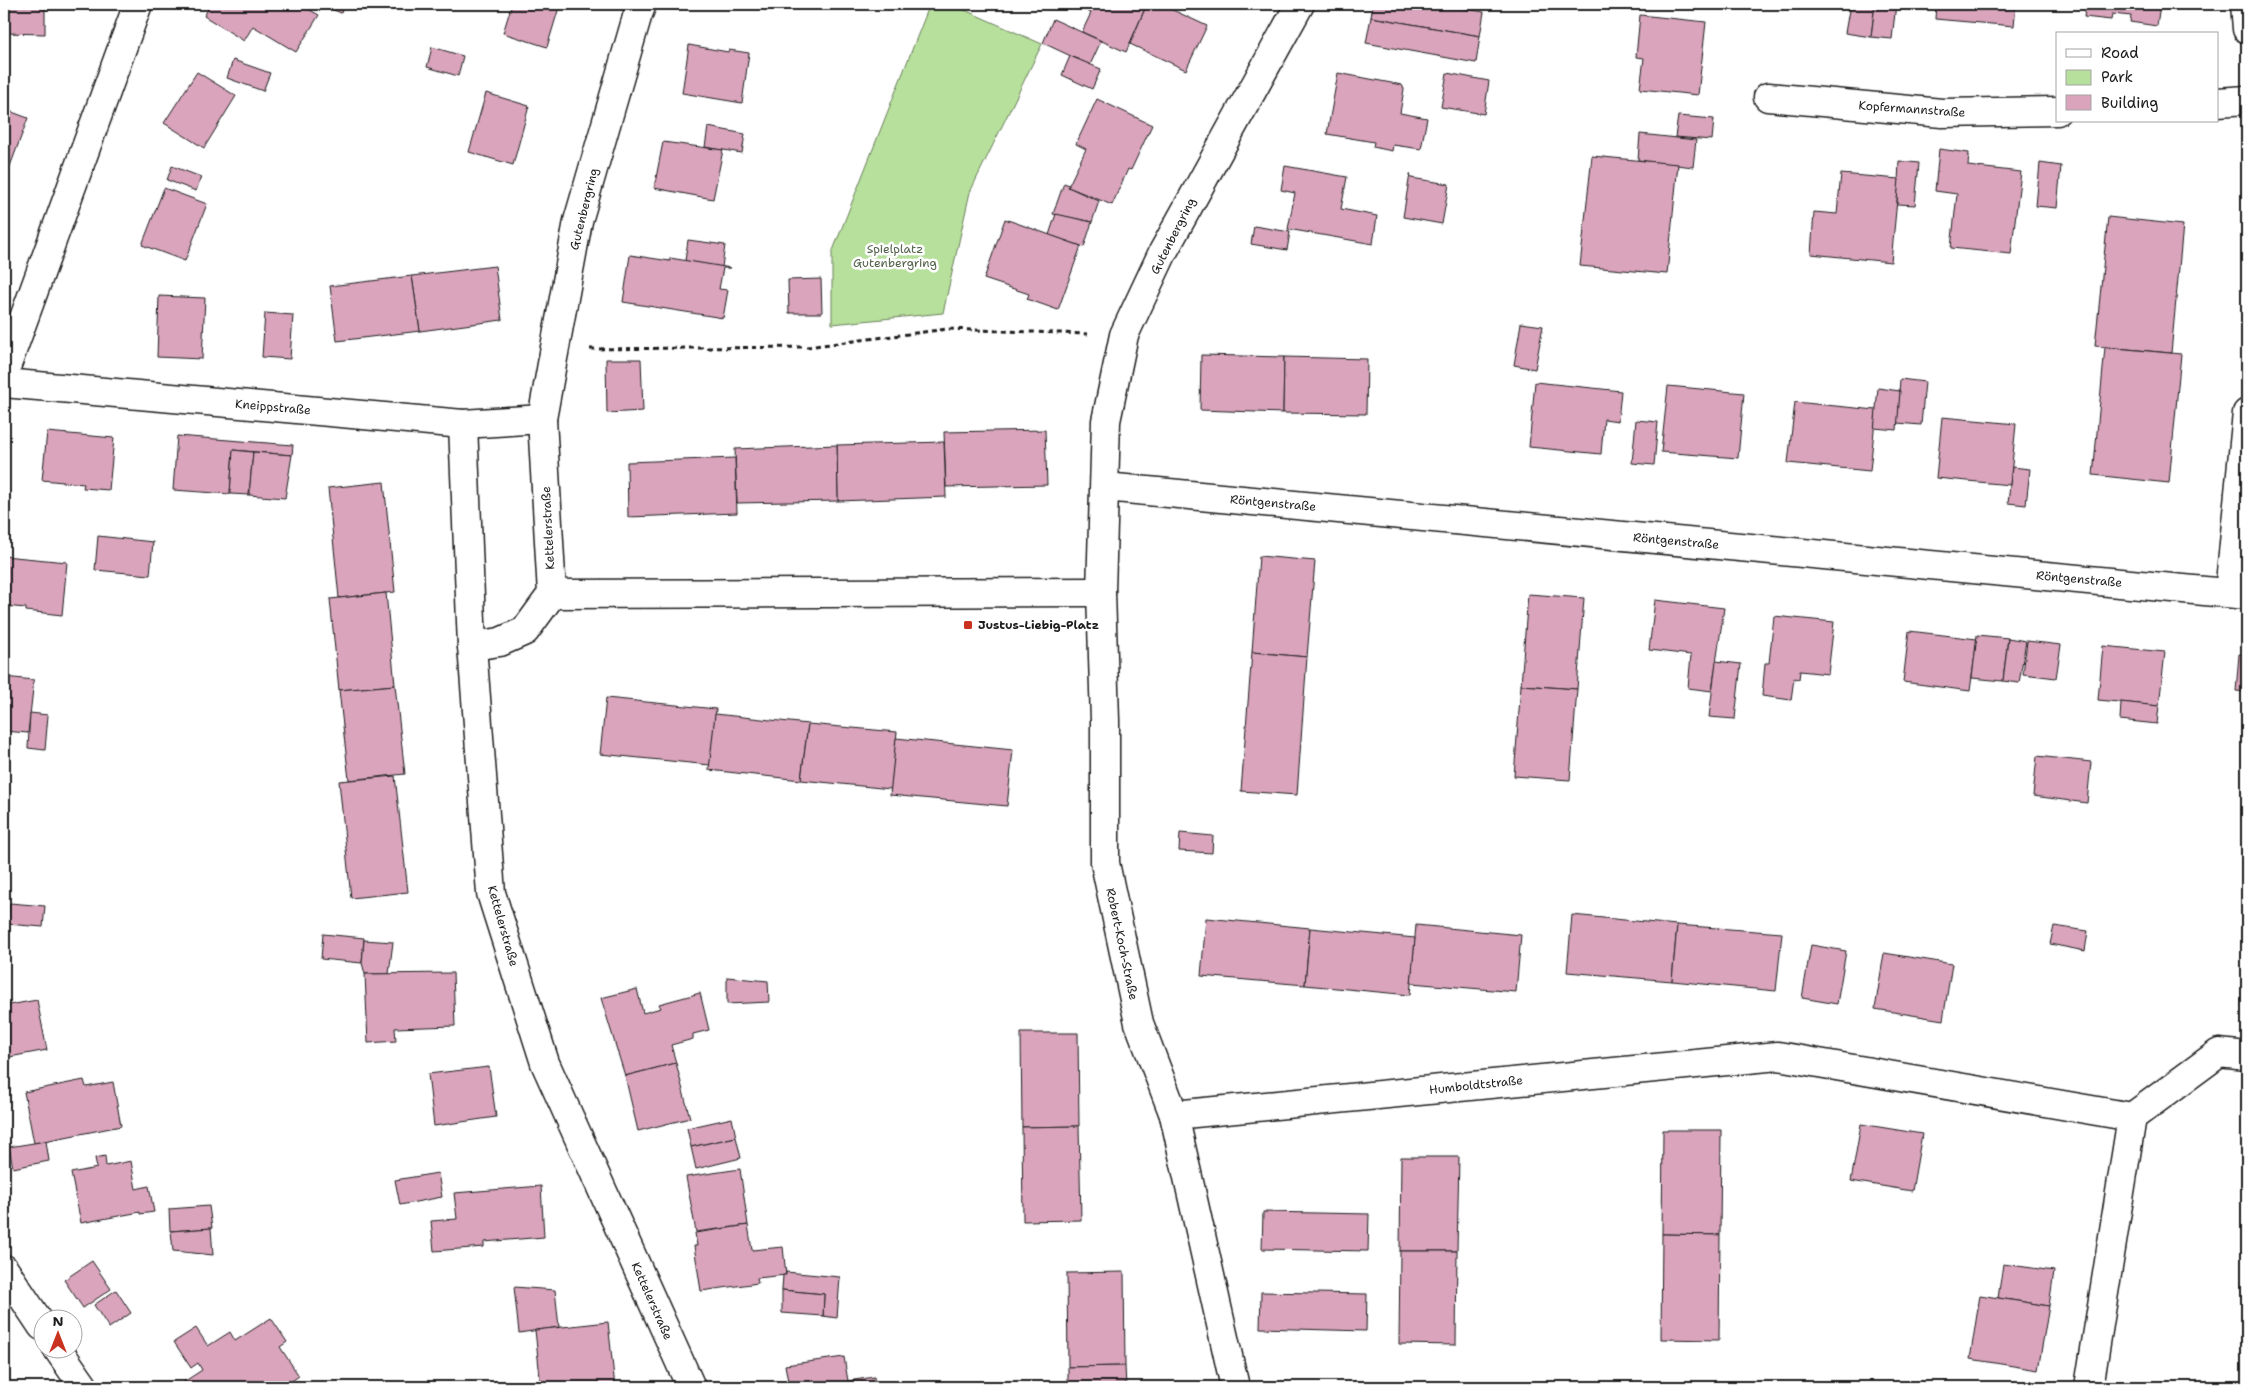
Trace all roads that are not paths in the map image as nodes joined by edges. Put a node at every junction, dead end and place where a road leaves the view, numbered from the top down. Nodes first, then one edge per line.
1 (138, 4) edge
2 (642, 4) edge
3 (1300, 4) edge
4 (2245, 4) edge
5 (2247, 29) edge
6 (1768, 97) dead end
7 (2247, 100) edge
8 (2218, 102) edge
9 (2056, 112) edge
10 (4, 373) edge
11 (4, 383) edge
12 (2247, 413) edge
13 (542, 419) junction
14 (463, 424) junction
15 (1105, 487) junction
16 (1101, 592) junction
17 (552, 594) junction
18 (2238, 594) edge
19 (472, 646) junction
20 (2247, 1056) edge
21 (1174, 1115) junction
22 (2132, 1117) junction
23 (4, 1269) edge
24 (32, 1311) edge
25 (65, 1358) edge
26 (84, 1387) edge
27 (691, 1387) edge
28 (1236, 1387) edge
29 (2089, 1387) edge

1 - 10 street
2 - 13 street, Gutenbergring
3 - 15 street, Gutenbergring
4 - 5 street
6 - 9 street, Kopfermannstraße
7 - 8 street
11 - 14 street, Kneippstraße
12 - 18 street
13 - 14 street, Kneippstraße
13 - 17 street, Kettelerstraße
14 - 19 street, Kettelerstraße
15 - 16 street, Robert-Koch-Straße
15 - 18 street, Röntgenstraße
16 - 17 street
16 - 21 street, Robert-Koch-Straße
17 - 19 street
19 - 27 street, Kettelerstraße
20 - 22 street
21 - 22 street, Humboldtstraße
21 - 28 street, Robert-Koch-Straße
22 - 29 street
23 - 24 street
25 - 26 street

